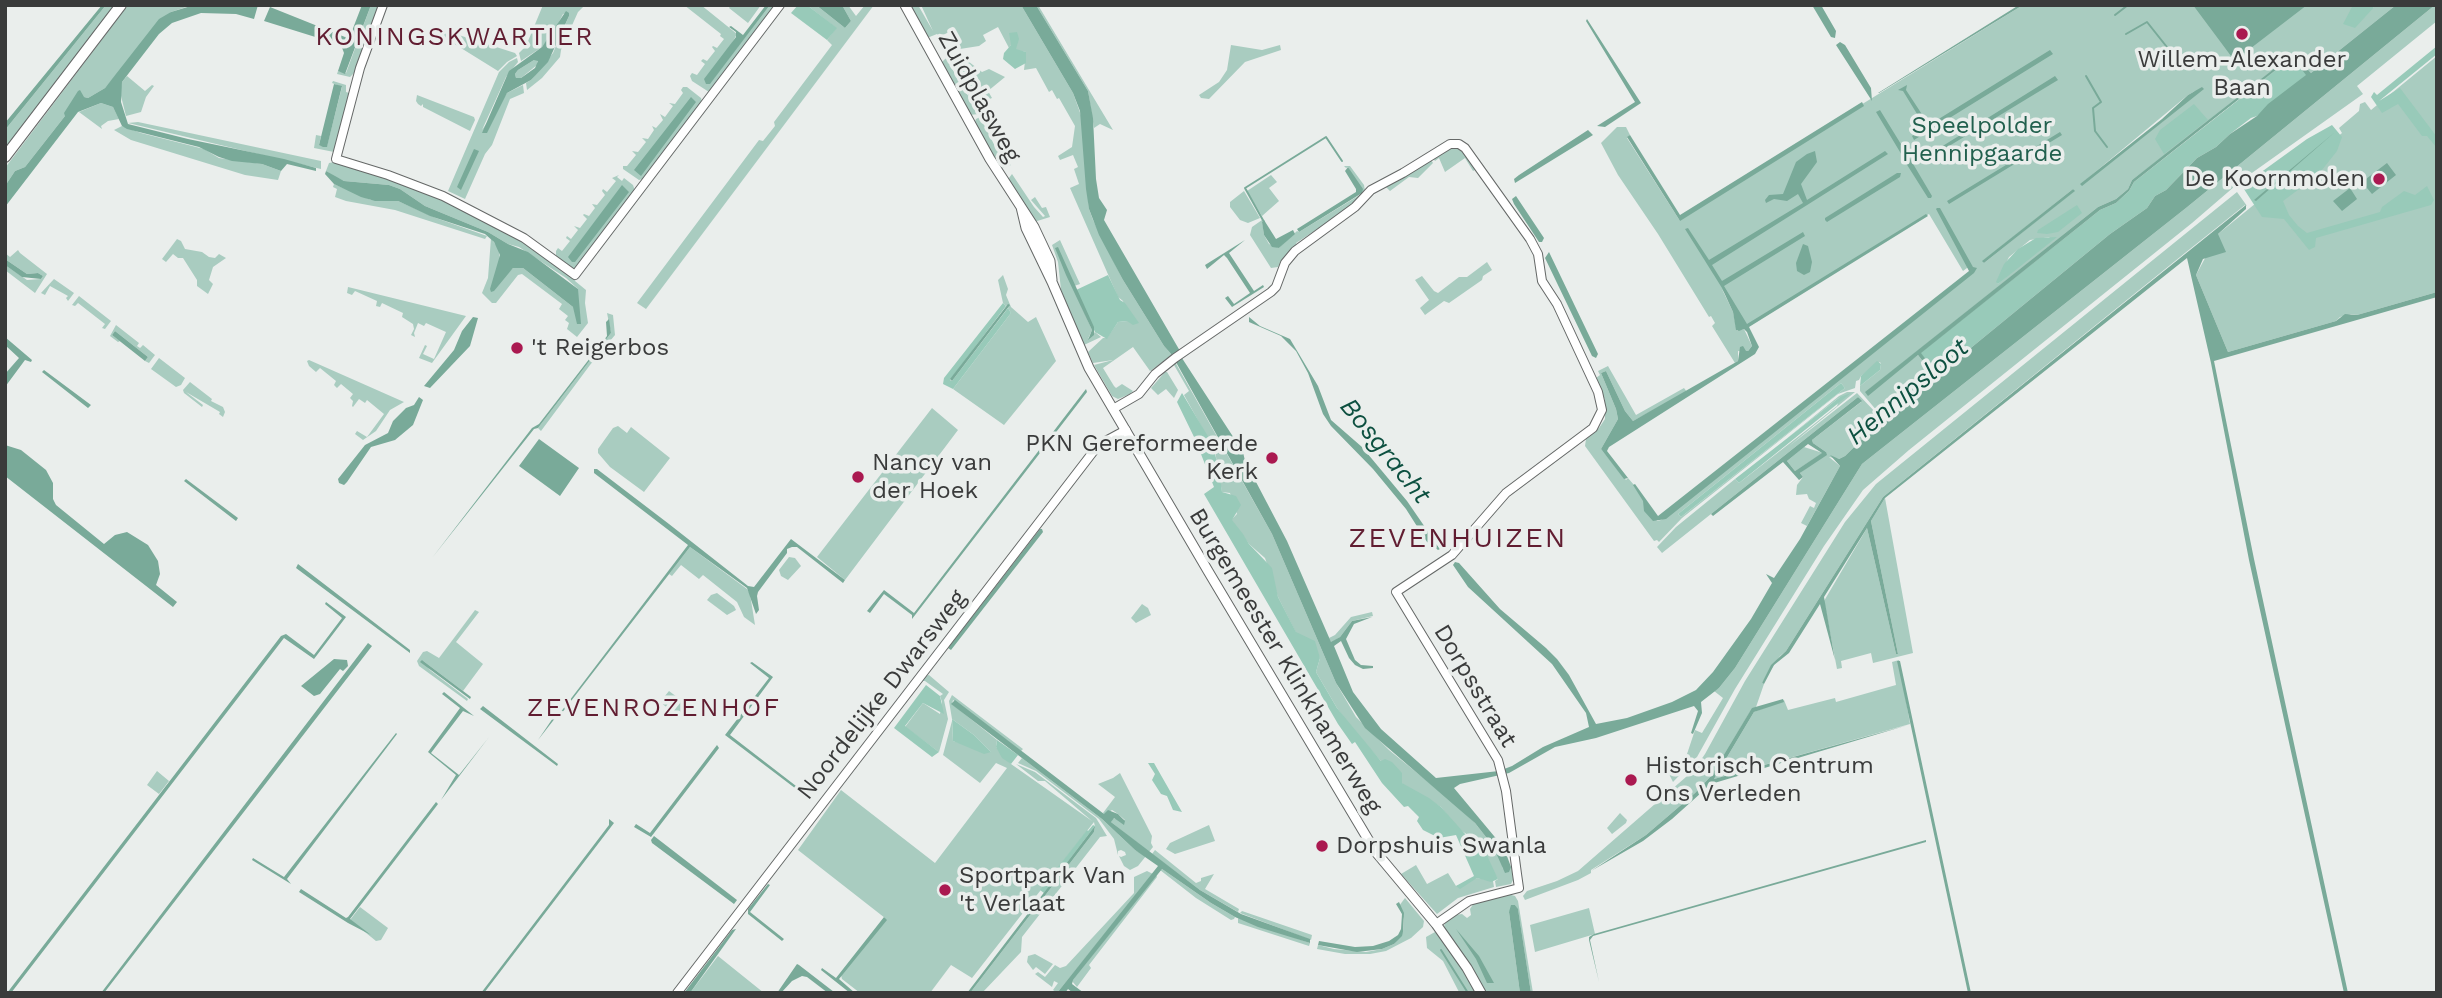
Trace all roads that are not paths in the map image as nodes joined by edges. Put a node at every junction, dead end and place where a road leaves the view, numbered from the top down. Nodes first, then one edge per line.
1 (121, 5) edge
2 (383, 5) edge
3 (780, 5) edge
4 (905, 5) edge
5 (5, 157) edge
6 (1113, 409) junction
7 (1126, 430) junction
8 (1436, 924) junction
9 (677, 993) edge
10 (1480, 993) edge

1 - 5 main road
2 - 3 street
4 - 6 main road, Zuidplasweg
6 - 7 main road, Burgemeester Klinkhamerweg
6 - 8 street, Dorpsstraat
7 - 8 main road, Burgemeester Klinkhamerweg
7 - 9 street, Noordelijke Dwarsweg
8 - 10 main road, Burgemeester Klinkhamerweg

